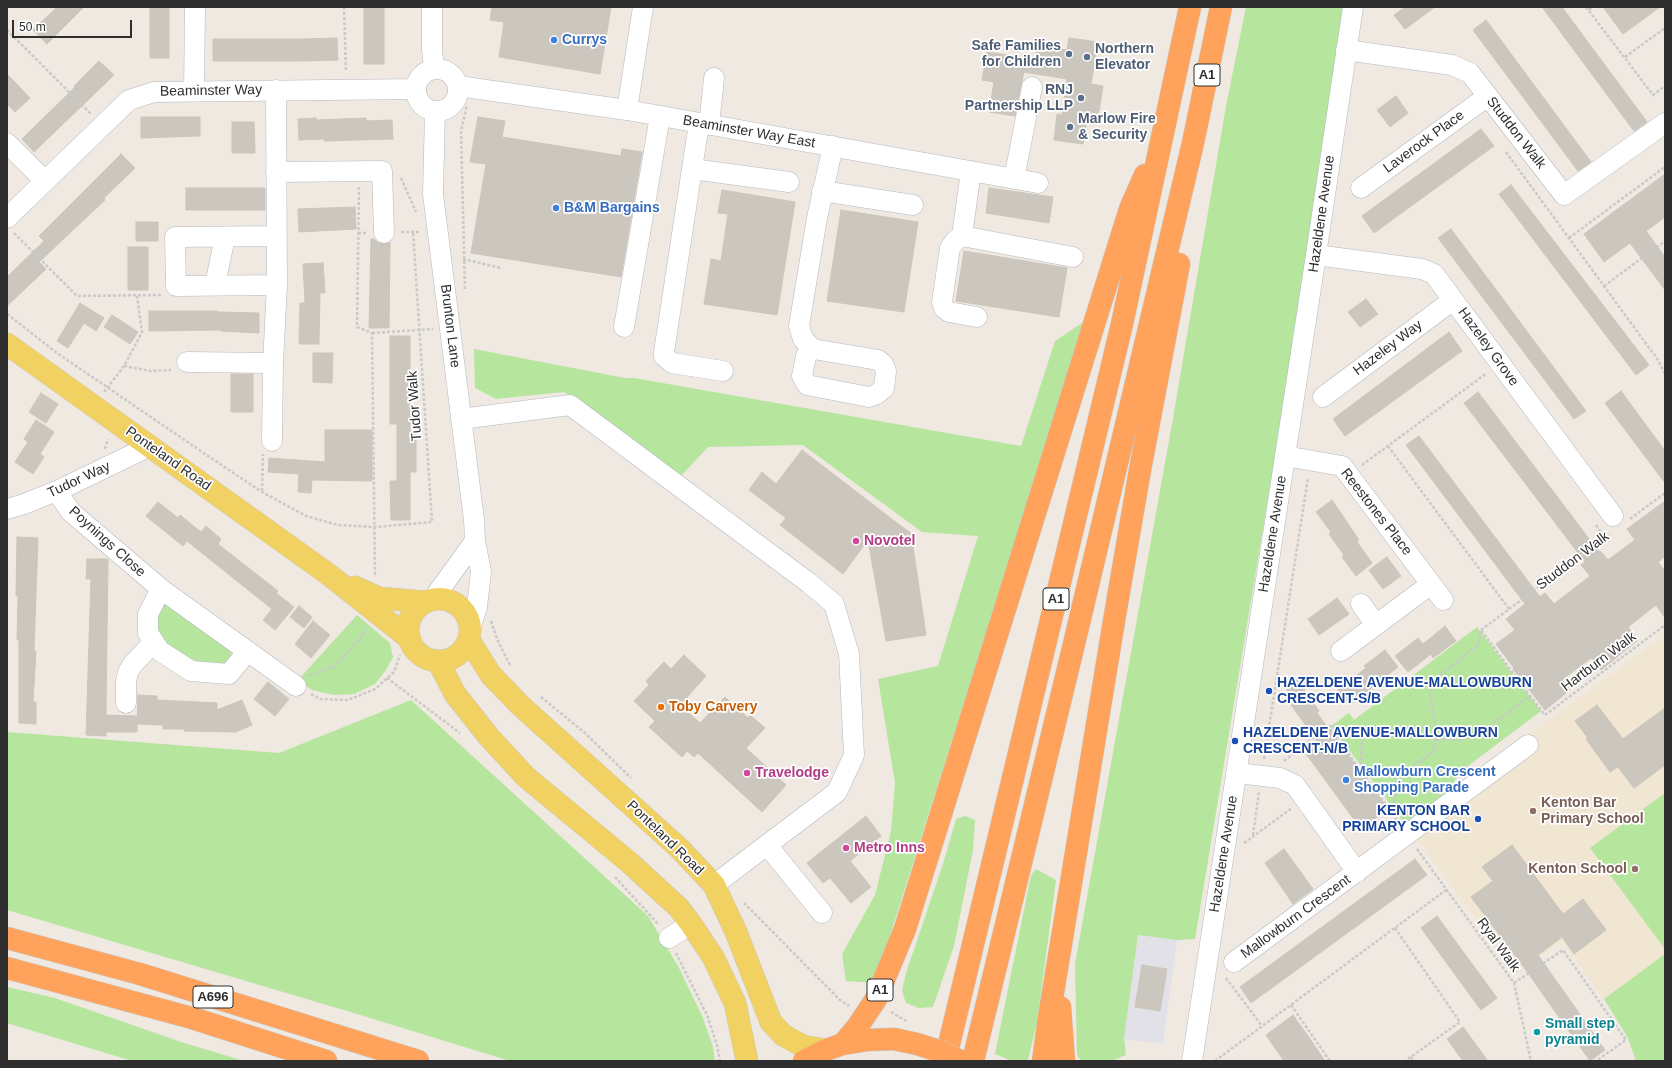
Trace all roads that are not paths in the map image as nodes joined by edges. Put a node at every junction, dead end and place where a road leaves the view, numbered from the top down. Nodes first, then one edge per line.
1 (195, 7) edge
2 (432, 7) edge
3 (643, 7) edge
4 (1190, 7) edge
5 (1221, 7) edge
6 (1353, 7) edge
7 (1346, 50) junction
8 (434, 69) junction
9 (714, 78) dead end
10 (458, 86) junction
11 (1032, 87) dead end
12 (416, 89) junction
13 (276, 90) junction
14 (194, 91) junction
15 (1488, 96) junction
16 (627, 110) junction
17 (434, 111) junction
18 (660, 116) junction
19 (1664, 123) edge
20 (704, 124) junction
21 (1163, 136) junction
22 (7, 143) edge
23 (1193, 143) junction
24 (833, 146) junction
25 (692, 169) junction
26 (972, 171) junction
27 (276, 172) junction
28 (1014, 178) junction
29 (45, 181) junction
30 (790, 182) dead end
31 (1038, 183) dead end
32 (1361, 188) dead end
33 (822, 191) junction
34 (912, 205) dead end
35 (10, 225) edge
36 (384, 233) dead end
37 (276, 236) junction
38 (962, 236) junction
39 (225, 237) junction
40 (1316, 255) junction
41 (1073, 257) dead end
42 (215, 285) junction
43 (277, 285) junction
44 (1453, 300) junction
45 (977, 317) dead end
46 (624, 327) dead end
47 (7, 344) edge
48 (813, 350) dead end
49 (187, 362) road end
50 (273, 362) junction
51 (723, 371) dead end
52 (1322, 397) dead end
53 (461, 419) junction
54 (272, 441) road end
55 (150, 446) junction
56 (1285, 456) junction
57 (59, 490) junction
58 (7, 509) edge
59 (1618, 523) road end
60 (475, 542) junction
61 (328, 574) junction
62 (1431, 584) junction
63 (161, 589) junction
64 (1443, 600) dead end
65 (429, 601) junction
66 (1361, 604) dead end
67 (1376, 625) junction
68 (470, 634) junction
69 (405, 636) junction
70 (154, 642) junction
71 (1340, 651) dead end
72 (247, 652) junction
73 (438, 661) junction
74 (296, 686) road end
75 (126, 703) dead end
76 (1528, 745) dead end
77 (1236, 773) junction
78 (767, 845) junction
79 (1357, 872) junction
80 (714, 885) junction
81 (822, 913) dead end
82 (691, 924) junction
83 (7, 938) edge
84 (669, 938) road end
85 (1059, 962) junction
86 (1234, 962) road end
87 (7, 968) edge
88 (834, 1047) junction
89 (326, 1061) edge
90 (418, 1061) edge
91 (746, 1061) edge
92 (804, 1061) edge
93 (945, 1061) edge
94 (960, 1061) edge
95 (973, 1061) edge
96 (1043, 1061) edge
97 (1064, 1061) edge
98 (1192, 1061) edge

1 - 14 street
2 - 8 street
3 - 16 street
4 - 21 highway, A1
5 - 23 highway, A1
6 - 7 street, Hazeldene Avenue
7 - 15 street, Studdon Walk
7 - 40 street, Hazeldene Avenue
8 - 10 street
8 - 12 street
9 - 20 street
10 - 16 street, Beaminster Way East
10 - 17 street
11 - 28 street
12 - 13 street, Beaminster Way
12 - 17 street
13 - 14 street, Beaminster Way
13 - 27 street
14 - 29 street, Beaminster Way
15 - 19 street, Studdon Walk
15 - 32 street, Laverock Place
16 - 18 street, Beaminster Way East
17 - 53 street, Brunton Lane
18 - 20 street, Beaminster Way East
18 - 46 street
20 - 24 street, Beaminster Way East
20 - 25 street
21 - 88 highway, A1
21 - 93 highway, A1
22 - 29 street
23 - 85 highway, A1
23 - 95 highway, A1
24 - 26 street, Beaminster Way East
24 - 33 street
25 - 30 street
25 - 51 street
26 - 28 street, Beaminster Way East
26 - 38 street
27 - 36 street
27 - 37 street
28 - 31 street, Beaminster Way East
29 - 35 street, Beaminster Way
33 - 34 street
33 - 48 street
37 - 39 street
37 - 43 street
38 - 41 street
38 - 45 street
39 - 42 street
39 - 42 street
40 - 44 street, Hazeley Grove
40 - 56 street, Hazeldene Avenue
42 - 43 street
43 - 50 street
44 - 52 street, Hazeley Way
44 - 59 street, Hazeley Grove
47 - 55 main road, Ponteland Road
49 - 50 street
50 - 54 street
53 - 60 street, Brunton Lane
53 - 78 street
55 - 57 street, Tudor Way
55 - 61 main road, Ponteland Road
56 - 62 street, Reestones Place
56 - 77 street, Hazeldene Avenue
57 - 58 street, Tudor Way
57 - 63 street, Poynings Close
60 - 65 street
60 - 68 street, Brunton Lane
61 - 65 main road, Ponteland Road
61 - 69 main road, Ponteland Road
62 - 64 street, Reestones Place
62 - 67 street
63 - 70 street
63 - 72 street, Poynings Close
65 - 68 main road
65 - 69 main road
66 - 67 street
67 - 71 street
68 - 73 main road
68 - 80 main road, Ponteland Road
69 - 73 main road
70 - 72 street
70 - 75 street
72 - 74 street, Poynings Close
73 - 82 main road
76 - 79 street, Mallowburn Crescent
77 - 79 street, Mallowburn Crescent
77 - 98 street, Hazeldene Avenue
78 - 80 street
78 - 81 street
79 - 86 street, Mallowburn Crescent
80 - 88 main road, Ponteland Road
82 - 84 street
82 - 91 main road
83 - 90 highway, A696
85 - 96 highway, A1
85 - 97 highway, A1
87 - 89 highway, A696
88 - 92 highway
88 - 94 highway, bridge

